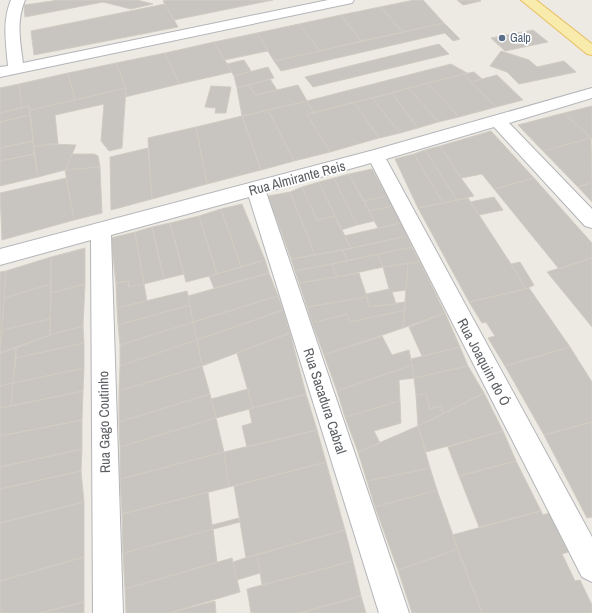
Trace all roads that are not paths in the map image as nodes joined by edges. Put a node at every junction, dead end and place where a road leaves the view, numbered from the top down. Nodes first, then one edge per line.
1 (18, 0) edge
2 (347, 0) edge
3 (528, 0) edge
4 (577, 22) dead end
5 (6, 25) edge
6 (592, 36) edge
7 (592, 51) edge
8 (16, 68) junction
9 (0, 72) edge
10 (592, 94) edge
11 (497, 120) junction
12 (376, 156) junction
13 (256, 189) junction
14 (592, 221) edge
15 (101, 231) junction
16 (0, 257) edge
17 (592, 567) edge
18 (108, 613) edge
19 (394, 613) edge

1 - 5 street
2 - 8 street
3 - 7 main road
4 - 6 main road
5 - 8 street
8 - 9 street
10 - 11 street, Rua Almirante Reis
11 - 12 street, Rua Almirante Reis
11 - 14 street
12 - 13 street, Rua Almirante Reis
12 - 17 street, Rua Joaquim do Ó
13 - 15 street, Rua Almirante Reis
13 - 19 street, Rua Sacadura Cabral
15 - 16 street, Rua Almirante Reis
15 - 18 street, Rua Gago Coutinho

